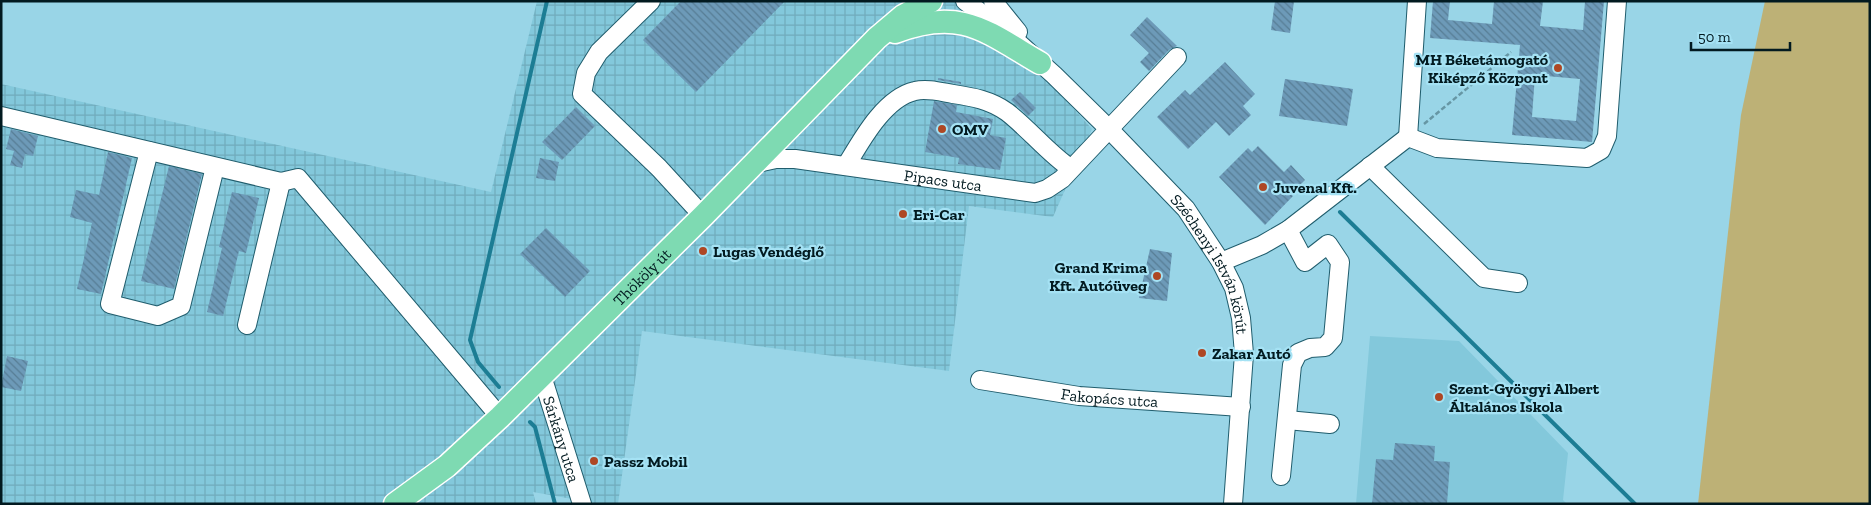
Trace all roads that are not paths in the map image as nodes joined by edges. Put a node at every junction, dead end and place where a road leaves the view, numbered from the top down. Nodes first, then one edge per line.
1 (651, 1) edge
2 (901, 1) edge
3 (931, 1) edge
4 (965, 1) edge
5 (993, 1) edge
6 (1416, 1) edge
7 (1617, 1) edge
8 (877, 38) junction
9 (1177, 57) dead end
10 (1047, 69) junction
11 (1, 116) edge
12 (1109, 129) junction
13 (1408, 137) junction
14 (149, 151) junction
15 (753, 164) junction
16 (846, 166) junction
17 (1370, 166) junction
18 (215, 167) junction
19 (1070, 168) junction
20 (281, 182) junction
21 (702, 216) junction
22 (1288, 230) junction
23 (1221, 262) junction
24 (1518, 283) dead end
25 (247, 325) dead end
26 (542, 376) junction
27 (980, 380) dead end
28 (1241, 407) junction
29 (500, 417) junction
30 (1287, 420) junction
31 (1330, 424) dead end
32 (1281, 476) dead end
33 (395, 504) edge
34 (582, 504) edge
35 (1233, 504) edge

1 - 21 street
2 - 8 main road, Thököly út
3 - 8 main road, Thököly út
4 - 10 street, Széchenyi István körút
5 - 10 street, Széchenyi István körút
6 - 13 street
7 - 13 street
8 - 10 main road
8 - 15 main road, Thököly út
9 - 12 street, Pipacs utca
10 - 12 street, Széchenyi István körút
11 - 14 street
12 - 19 street, Pipacs utca
12 - 23 street, Széchenyi István körút
13 - 17 street
14 - 18 street
14 - 18 street
15 - 16 street, Pipacs utca
15 - 21 main road, Thököly út
16 - 19 street, Pipacs utca
16 - 19 street
17 - 22 street
17 - 24 street
18 - 20 street
20 - 25 street
20 - 29 street
21 - 26 main road, Thököly út
22 - 23 street
22 - 30 street
23 - 28 street, Széchenyi István körút
26 - 29 main road, Thököly út
26 - 34 street, Sárkány utca
27 - 28 street, Fakopács utca
28 - 35 street, Széchenyi István körút
29 - 33 main road, Thököly út
30 - 31 street
30 - 32 street

